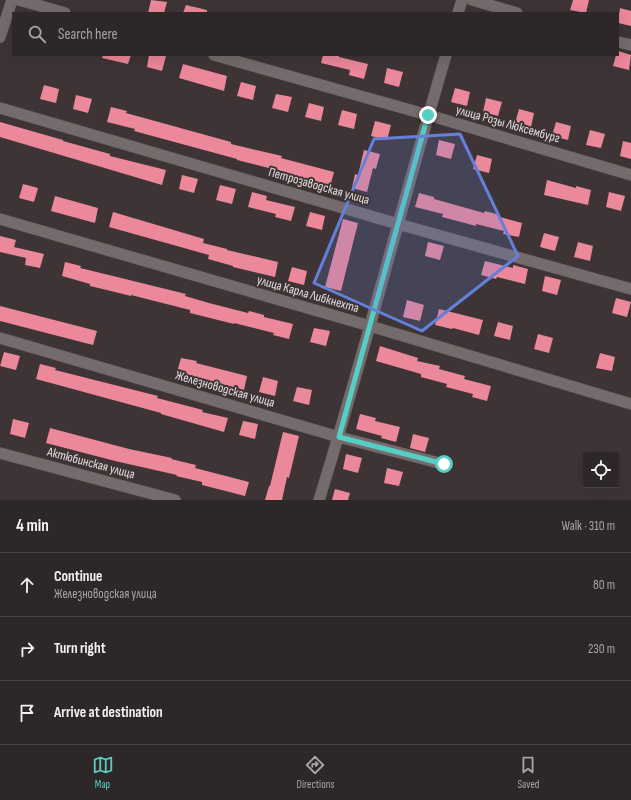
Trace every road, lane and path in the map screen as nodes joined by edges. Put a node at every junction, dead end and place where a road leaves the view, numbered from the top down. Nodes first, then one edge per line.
1 (12, 0) edge
2 (19, 0) edge
3 (462, 0) edge
4 (472, 0) edge
5 (61, 12) edge
6 (458, 12) edge
7 (514, 12) edge
8 (0, 37) edge
9 (619, 42) edge
10 (631, 46) edge
11 (218, 56) edge
12 (446, 56) edge
13 (0, 108) edge
14 (428, 115) junction
15 (631, 175) edge
16 (0, 220) edge
17 (398, 224) junction
18 (631, 290) edge
19 (370, 326) junction
20 (0, 338) edge
21 (631, 404) edge
22 (339, 437) junction
23 (0, 453) edge
24 (444, 464) dead end
25 (175, 500) edge
26 (319, 500) edge

1 - 8 street
2 - 5 street
3 - 6 street
4 - 7 street
9 - 10 street
11 - 14 street, улица Розы Люксембург
12 - 14 street
13 - 17 street, Петрозаводская улица
14 - 15 street, улица Розы Люксембург
14 - 17 street
16 - 19 street, улица Карла Либкнехта
17 - 18 street, Петрозаводская улица
17 - 19 street
19 - 21 street, улица Карла Либкнехта
19 - 22 street
20 - 22 street, Железноводская улица
22 - 24 street, Железноводская улица
22 - 26 street
23 - 25 street, Актюбинская улица

